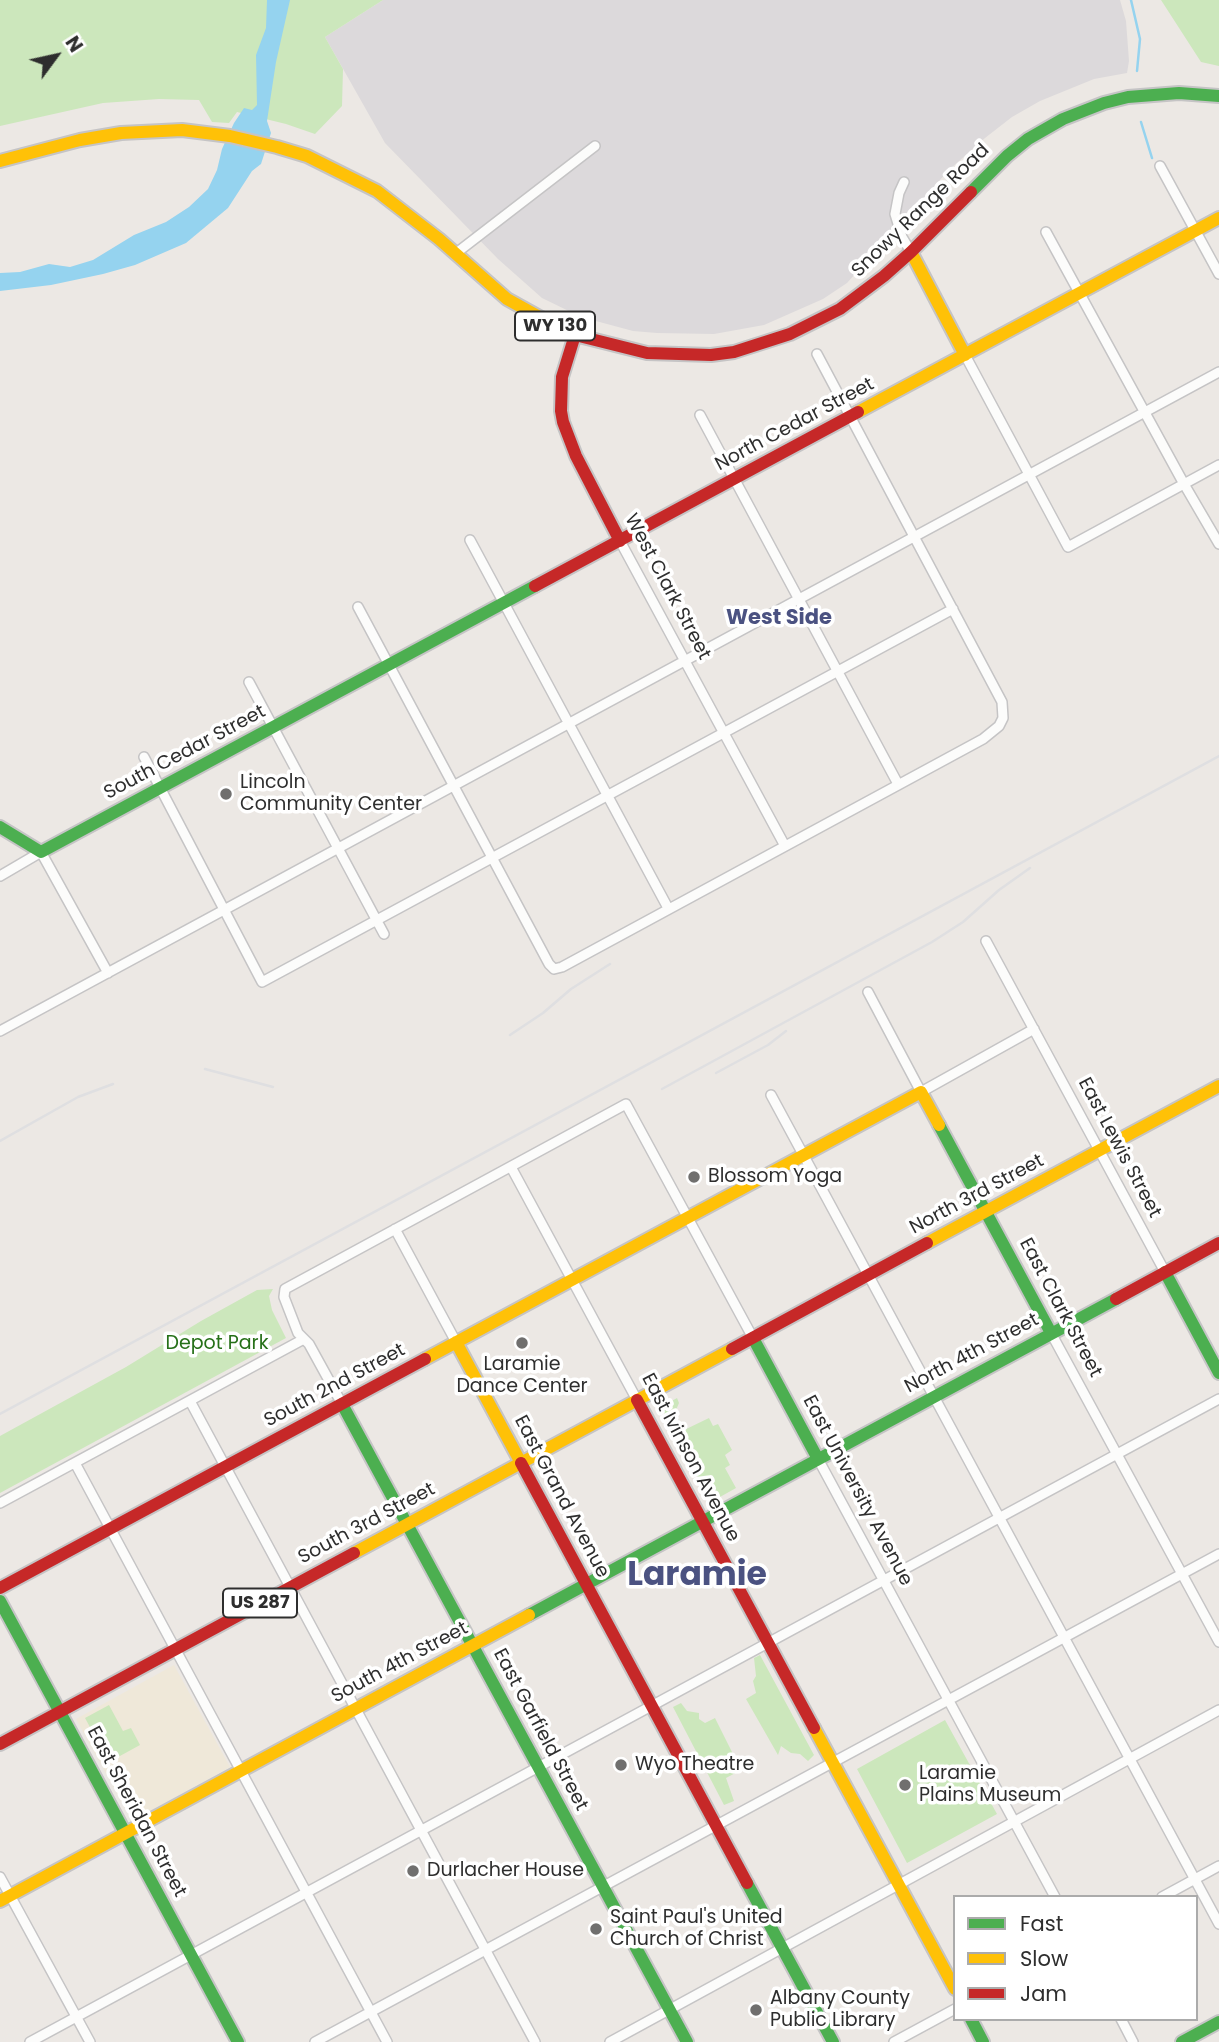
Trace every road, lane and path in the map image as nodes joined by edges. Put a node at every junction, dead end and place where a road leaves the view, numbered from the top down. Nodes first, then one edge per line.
1 (1219, 96) edge
2 (596, 146) dead end
3 (0, 160) edge
4 (1160, 166) dead end
5 (904, 182) dead end
6 (1219, 218) edge
7 (1195, 230) junction
8 (1046, 232) dead end
9 (911, 252) junction
10 (455, 254) junction
11 (1219, 274) edge
12 (1079, 293) junction
13 (575, 335) junction
14 (817, 354) dead end
15 (965, 355) junction
16 (1219, 372) edge
17 (1144, 413) junction
18 (700, 415) dead end
19 (850, 417) junction
20 (1219, 465) edge
21 (1029, 475) junction
22 (734, 479) junction
23 (1184, 484) junction
24 (915, 538) junction
25 (470, 540) dead end
26 (620, 541) junction
27 (1219, 544) edge
28 (799, 600) junction
29 (505, 603) junction
30 (358, 607) dead end
31 (953, 609) junction
32 (686, 662) junction
33 (389, 666) junction
34 (838, 671) junction
35 (249, 682) dead end
36 (570, 725) junction
37 (274, 727) junction
38 (723, 732) junction
39 (144, 757) dead end
40 (898, 784) junction
41 (453, 786) junction
42 (160, 789) junction
43 (607, 795) junction
44 (0, 827) edge
45 (785, 846) junction
46 (338, 848) junction
47 (41, 852) junction
48 (492, 857) junction
49 (0, 876) edge
50 (668, 908) junction
51 (225, 911) junction
52 (377, 920) junction
53 (384, 934) dead end
54 (986, 941) dead end
55 (108, 973) junction
56 (868, 992) dead end
57 (1034, 1029) junction
58 (0, 1031) edge
59 (1218, 1090) edge
60 (921, 1092) junction
61 (771, 1095) dead end
62 (1099, 1151) junction
63 (803, 1155) junction
64 (511, 1167) junction
65 (986, 1212) junction
66 (687, 1217) junction
67 (396, 1229) junction
68 (1219, 1243) edge
69 (1165, 1272) junction
70 (868, 1275) junction
71 (572, 1280) junction
72 (1051, 1333) junction
73 (752, 1338) junction
74 (302, 1340) junction
75 (456, 1342) junction
76 (1219, 1373) edge
77 (934, 1397) junction
78 (1219, 1399) edge
79 (637, 1400) junction
80 (190, 1401) junction
81 (342, 1404) junction
82 (1117, 1454) junction
83 (818, 1459) junction
84 (75, 1462) junction
85 (521, 1463) junction
86 (225, 1467) junction
87 (0, 1503) edge
88 (999, 1518) junction
89 (702, 1522) junction
90 (407, 1524) junction
91 (110, 1528) junction
92 (1219, 1554) edge
93 (1182, 1574) junction
94 (884, 1581) junction
95 (586, 1584) junction
96 (290, 1587) junction
97 (0, 1588) edge
98 (0, 1601) edge
99 (1064, 1637) junction
100 (1219, 1642) edge
101 (768, 1643) junction
102 (473, 1646) junction
103 (176, 1649) junction
104 (948, 1700) junction
105 (651, 1706) junction
106 (356, 1709) junction
107 (1219, 1710) edge
108 (60, 1712) junction
109 (0, 1744) edge
110 (1130, 1759) junction
111 (832, 1763) junction
112 (538, 1767) junction
113 (241, 1771) junction
114 (1014, 1822) junction
115 (715, 1826) junction
116 (421, 1830) junction
117 (125, 1833) junction
118 (1219, 1866) edge
119 (0, 1877) edge
120 (1195, 1879) junction
121 (898, 1885) junction
122 (603, 1887) junction
123 (307, 1892) junction
124 (1054, 1895) edge
125 (1166, 1895) edge
126 (5, 1898) edge
127 (1219, 1924) edge
128 (782, 1948) junction
129 (486, 1950) junction
130 (191, 1955) junction
131 (953, 1985) edge
132 (669, 2010) junction
133 (953, 2010) edge
134 (371, 2012) junction
135 (76, 2017) junction
136 (972, 2021) edge
137 (1122, 2021) edge
138 (1219, 2022) edge
139 (30, 2042) edge
140 (90, 2042) edge
141 (238, 2042) edge
142 (316, 2042) edge
143 (387, 2042) edge
144 (535, 2042) edge
145 (610, 2042) edge
146 (687, 2042) edge
147 (833, 2042) edge
148 (894, 2042) edge
149 (983, 2042) edge
150 (1133, 2042) edge
151 (1182, 2042) edge

1 - 9 street, Snowy Range Road / WY 130
2 - 10 street
3 - 10 street, Snowy Range Road / WY 130
4 - 7 street
5 - 9 street
6 - 7 street, North Cedar Street
7 - 11 street
7 - 12 street, North Cedar Street
8 - 12 street
9 - 13 street, Snowy Range Road / WY 130
9 - 15 street
10 - 13 street, Snowy Range Road / WY 130
12 - 15 street, North Cedar Street
12 - 17 street
13 - 26 street, West Clark Street
14 - 19 street
15 - 19 street, North Cedar Street
15 - 21 street
16 - 17 street
17 - 21 street
17 - 23 street
18 - 22 street
19 - 22 street, North Cedar Street
19 - 24 street
20 - 23 street
21 - 23 street
21 - 24 street
22 - 26 street, North Cedar Street
22 - 28 street
23 - 27 street
24 - 28 street
24 - 31 street
25 - 29 street
26 - 29 street, North Cedar Street
26 - 32 street, West Clark Street
28 - 32 street
28 - 34 street
29 - 33 street, North Cedar Street
29 - 36 street
30 - 33 street
31 - 34 street
31 - 40 street
32 - 36 street
32 - 38 street, West Clark Street
33 - 37 street, South Cedar Street
33 - 41 street
34 - 38 street
34 - 40 street
35 - 37 street
36 - 41 street
36 - 43 street
37 - 42 street, South Cedar Street
37 - 46 street
38 - 43 street
38 - 45 street, West Clark Street
39 - 42 street
40 - 45 street
41 - 46 street
41 - 48 street
42 - 47 street, South Cedar Street
42 - 51 street
43 - 48 street
43 - 50 street
44 - 47 street
45 - 50 street
46 - 51 street
46 - 52 street
47 - 49 street, South Cedar Street
47 - 55 street
48 - 50 street
48 - 52 street
51 - 52 street
51 - 55 street
52 - 53 street
54 - 57 street, East Lewis Street
55 - 58 street
56 - 60 street, East Clark Street
57 - 60 street
57 - 62 street, East Lewis Street
59 - 62 street, North 3rd Street
60 - 63 street, South 2nd Street
60 - 65 street, East Clark Street
61 - 63 street
62 - 65 street, North 3rd Street
62 - 69 street, East Lewis Street
63 - 66 street, South 2nd Street
63 - 70 street
64 - 66 street, East University Avenue
64 - 67 street
64 - 71 street, East Ivinson Avenue
65 - 70 street, North 3rd Street
65 - 72 street, East Clark Street
66 - 71 street, South 2nd Street
66 - 73 street, East University Avenue
67 - 74 street, East Garfield Street
67 - 75 street, East Grand Avenue
68 - 69 street, North 4th Street
69 - 72 street, North 4th Street
69 - 76 street, East Lewis Street
70 - 73 street, North 3rd Street
70 - 77 street
71 - 75 street, South 2nd Street
71 - 79 street, East Ivinson Avenue
72 - 77 street, North 4th Street
72 - 82 street, East Clark Street
73 - 79 street, South 3rd Street
73 - 83 street, East University Avenue
74 - 80 street
74 - 81 street, East Garfield Street
75 - 81 street, South 2nd Street
75 - 85 street, East Grand Avenue
77 - 83 street, North 4th Street
77 - 88 street
78 - 82 street
79 - 85 street, South 3rd Street
79 - 89 street, East Ivinson Avenue
80 - 84 street
80 - 86 street
81 - 86 street, South 2nd Street
81 - 90 street, East Garfield Street
82 - 88 street
82 - 93 street, East Clark Street
83 - 89 street, South 4th Street
83 - 94 street, East University Avenue
84 - 87 street
84 - 91 street
85 - 90 street, South 3rd Street / US 287
85 - 95 street, East Grand Avenue
86 - 91 street, South 2nd Street
86 - 96 street
88 - 94 street
88 - 99 street
89 - 95 street, South 4th Street
89 - 101 street, East Ivinson Avenue
90 - 96 street, South 3rd Street / US 287
90 - 102 street, East Garfield Street
91 - 97 street, South 2nd Street
91 - 103 street
92 - 93 street
93 - 99 street
93 - 100 street, East Clark Street
94 - 101 street
94 - 104 street, East University Avenue
95 - 102 street, South 4th Street
95 - 105 street, East Grand Avenue
96 - 103 street, South 3rd Street / US 287
96 - 106 street
98 - 108 street, East Sheridan Street
99 - 104 street
99 - 110 street
101 - 105 street
101 - 111 street, East Ivinson Avenue
102 - 106 street, South 4th Street
102 - 112 street, East Garfield Street
103 - 108 street, South 3rd Street / US 287
103 - 113 street
104 - 111 street
104 - 114 street, East University Avenue
105 - 112 street
105 - 115 street, East Grand Avenue
106 - 113 street, South 4th Street
106 - 116 street
107 - 110 street
108 - 109 street, South 3rd Street / US 287
108 - 117 street, East Sheridan Street
110 - 114 street
110 - 120 street
111 - 115 street
111 - 121 street, East Ivinson Avenue
112 - 116 street
112 - 122 street, East Garfield Street
113 - 117 street, South 4th Street
113 - 123 street
114 - 121 street
114 - 124 street, East University Avenue
115 - 122 street
115 - 128 street, East Grand Avenue
116 - 123 street
116 - 129 street
117 - 126 street, South 4th Street
117 - 130 street, East Sheridan Street
118 - 120 street
119 - 126 street
120 - 125 street
120 - 127 street
121 - 128 street
121 - 131 street, East Ivinson Avenue
122 - 129 street
122 - 132 street, East Garfield Street
123 - 130 street
123 - 134 street
126 - 135 street
128 - 132 street
128 - 147 street, East Grand Avenue
129 - 134 street
129 - 144 street
130 - 135 street
130 - 141 street, East Sheridan Street
132 - 145 street
132 - 146 street, East Garfield Street
133 - 148 street
134 - 142 street
134 - 143 street
135 - 139 street
135 - 140 street
136 - 149 street
137 - 150 street
138 - 151 street

